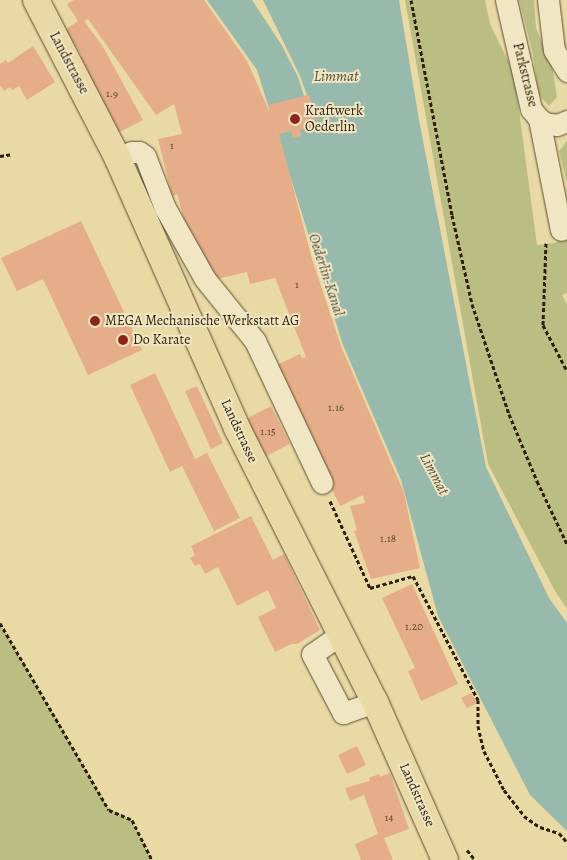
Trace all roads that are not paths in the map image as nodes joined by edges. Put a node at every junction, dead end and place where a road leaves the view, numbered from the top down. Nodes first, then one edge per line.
1 (36, 0) edge
2 (506, 0) edge
3 (548, 0) edge
4 (567, 71) edge
5 (539, 120) junction
6 (567, 121) edge
7 (117, 157) junction
8 (561, 230) road end
9 (322, 483) road end
10 (341, 634) junction
11 (375, 702) junction
12 (444, 860) edge

1 - 7 main road, Landstrasse
2 - 5 street, Parkstrasse
3 - 4 street
5 - 6 street, Parkstrasse
5 - 8 street
7 - 9 street
7 - 10 main road, Landstrasse
10 - 11 main road, Landstrasse
10 - 11 street
11 - 12 main road, Landstrasse

